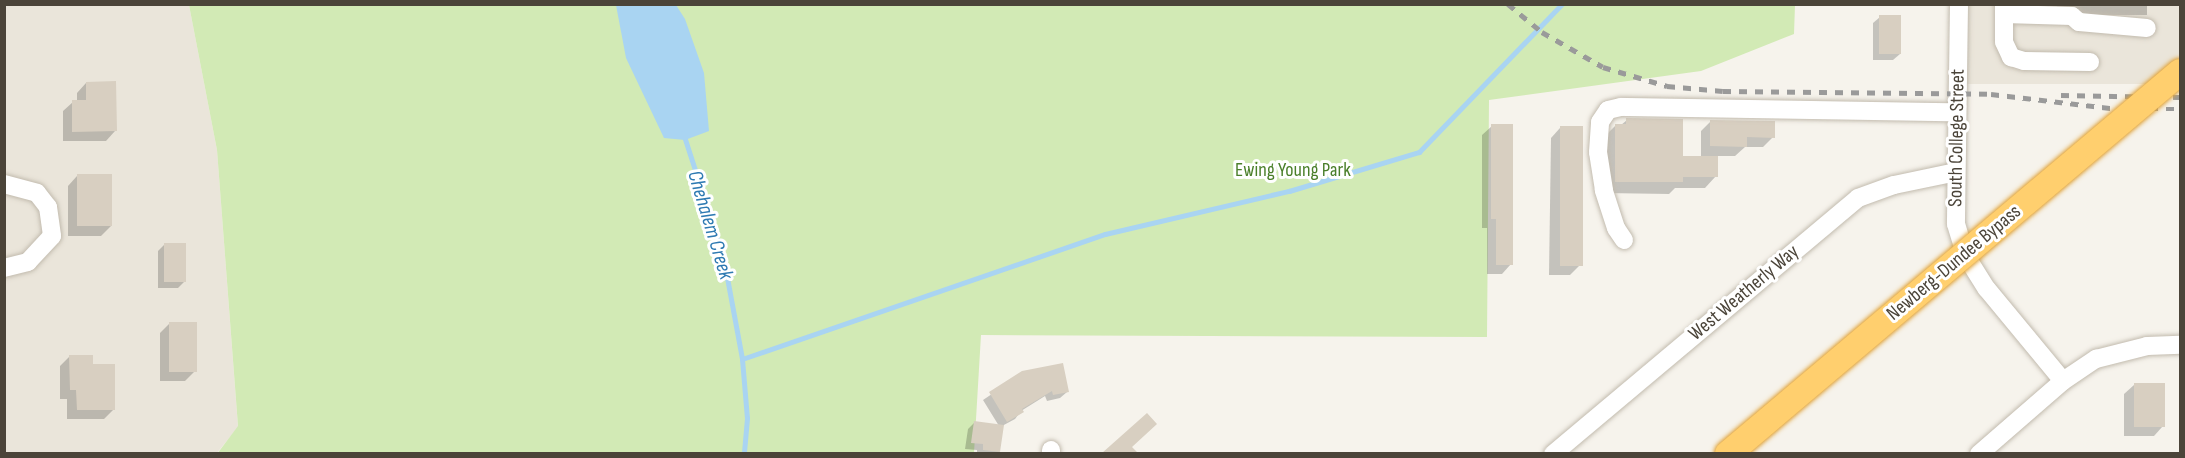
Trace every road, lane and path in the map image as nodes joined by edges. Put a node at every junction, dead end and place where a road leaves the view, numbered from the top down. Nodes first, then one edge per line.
1 (1959, 4) edge
2 (2004, 9) edge
3 (2147, 28) dead end
4 (2090, 62) dead end
5 (2181, 72) edge
6 (1956, 112) junction
7 (1956, 172) junction
8 (4, 184) edge
9 (1624, 240) dead end
10 (4, 268) edge
11 (2181, 345) edge
12 (2063, 381) junction
13 (1552, 453) edge
14 (1728, 453) edge
15 (1979, 453) edge

1 - 6 street, South College Street
2 - 3 street
2 - 4 street
5 - 14 highway, Newberg-Dundee Bypass, bridge
6 - 7 street, South College Street
6 - 9 street
7 - 12 street, South College Street
7 - 13 street, West Weatherly Way
8 - 10 street
11 - 12 street
12 - 15 street

